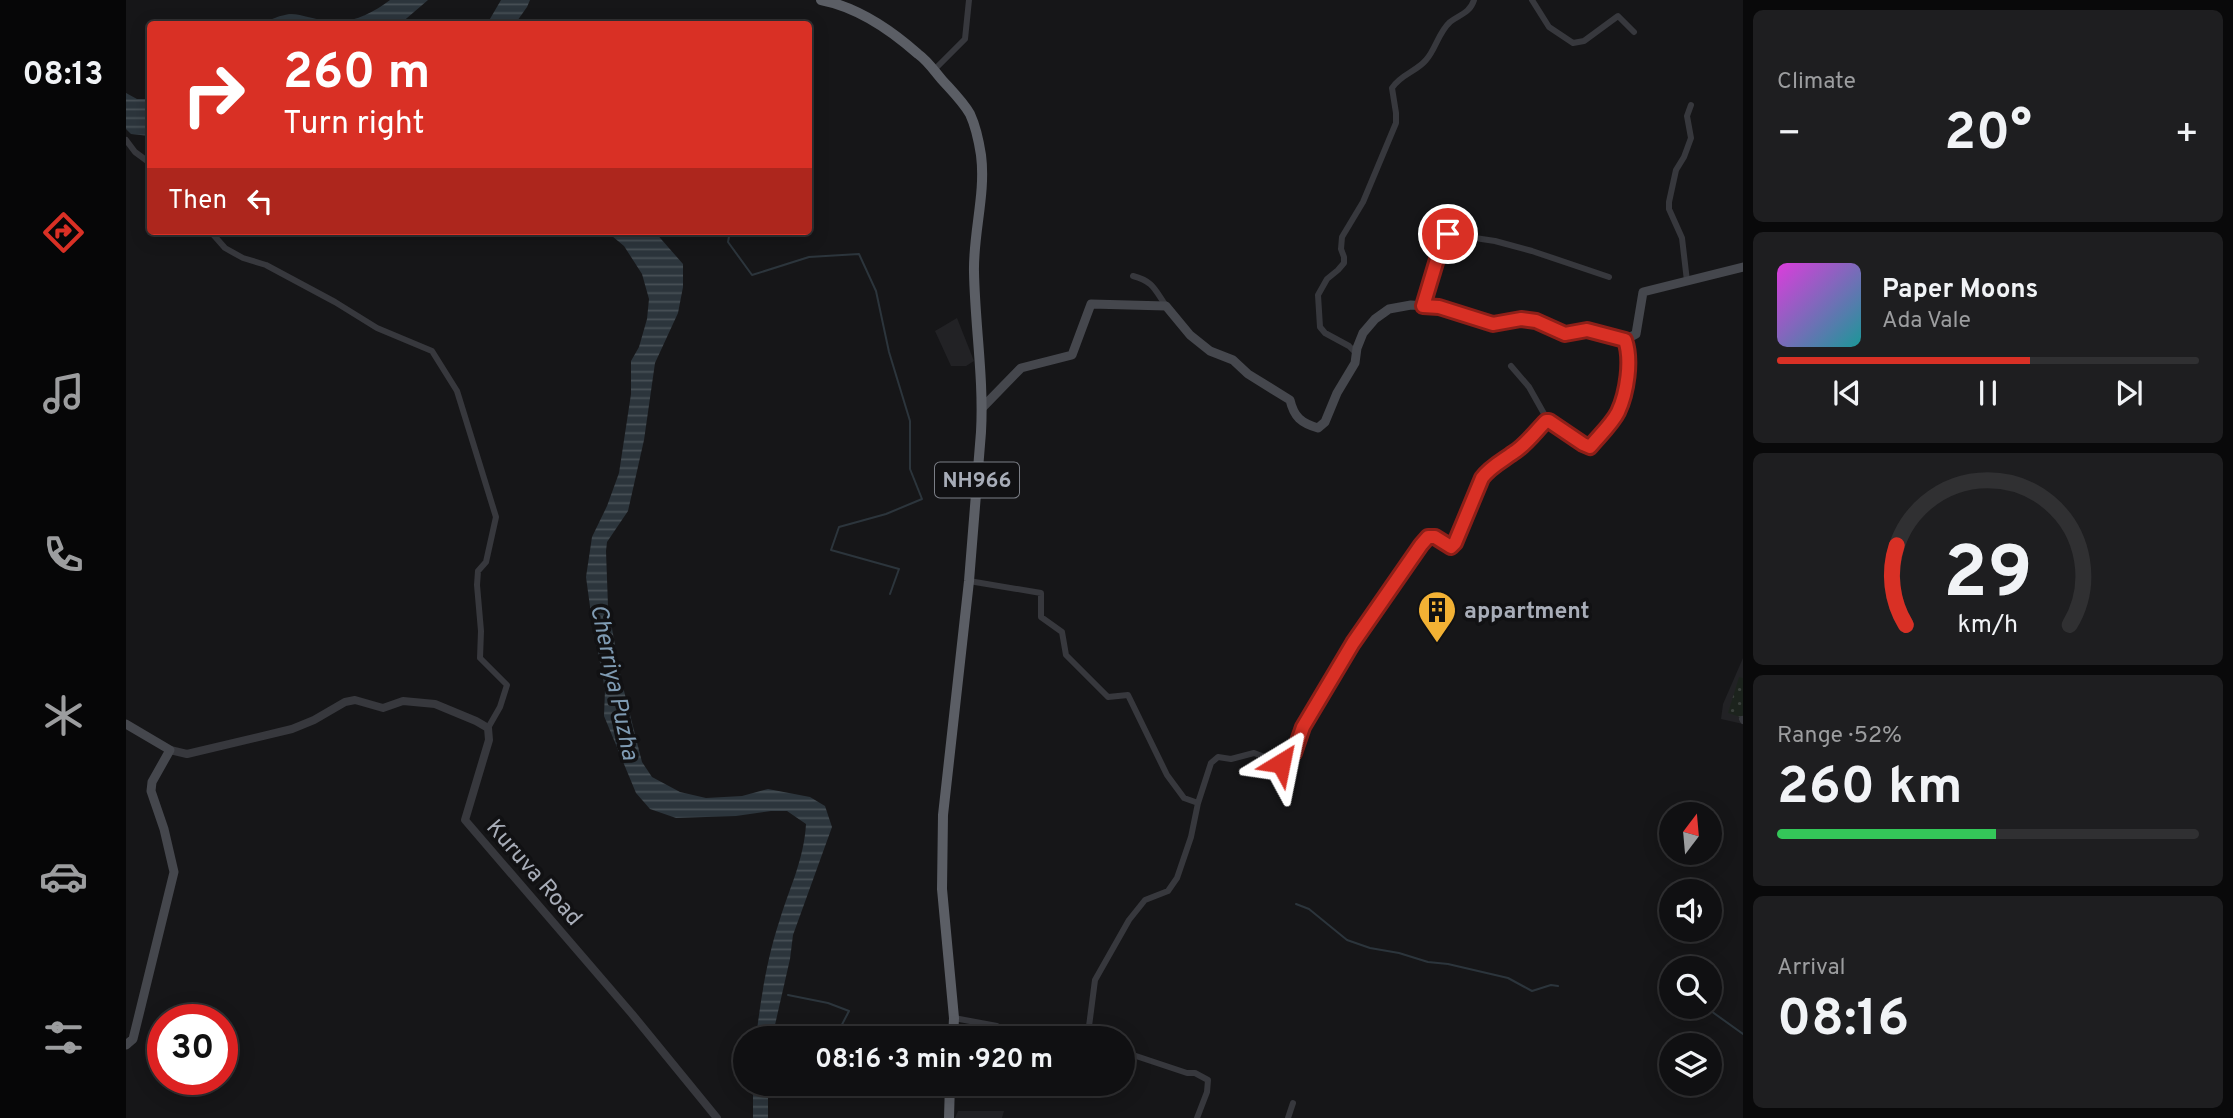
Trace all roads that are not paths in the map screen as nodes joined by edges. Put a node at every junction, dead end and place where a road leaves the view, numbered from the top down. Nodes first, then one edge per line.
1 (821, 0) edge
2 (969, 0) edge
3 (1474, 0) edge
4 (1532, 0) edge
5 (1634, 32) dead end
6 (934, 70) junction
7 (1691, 106) dead end
8 (126, 140) edge
9 (147, 161) edge
10 (214, 235) edge
11 (1743, 267) edge
12 (1133, 276) dead end
13 (1609, 277) dead end
14 (1687, 281) junction
15 (1166, 306) junction
16 (1423, 306) junction
17 (1625, 340) junction
18 (1356, 354) junction
19 (1511, 366) dead end
20 (982, 408) junction
21 (1546, 421) junction
22 (969, 581) junction
23 (126, 724) edge
24 (488, 728) junction
25 (170, 750) junction
26 (1198, 803) junction
27 (954, 1018) junction
28 (954, 1026) edge
29 (997, 1026) dead end
30 (1089, 1026) edge
31 (126, 1045) edge
32 (1135, 1056) edge
33 (950, 1096) edge
34 (1293, 1103) dead end
35 (717, 1118) edge
36 (949, 1118) edge
37 (1197, 1118) edge
38 (1288, 1118) edge

1 - 6 highway, NH966
2 - 6 street
3 - 18 street
4 - 5 street
6 - 20 highway, NH966
7 - 14 street
8 - 9 street
10 - 24 street
11 - 14 main road
12 - 15 street
13 - 16 street
14 - 17 main road
15 - 18 main road
15 - 20 main road
16 - 17 main road
16 - 18 main road
17 - 21 street
19 - 21 street
20 - 22 highway, NH966
21 - 26 street
22 - 26 street
22 - 27 highway, NH966
23 - 25 main road
24 - 25 street
24 - 35 street, Kuruva Road
25 - 31 main road
26 - 30 street
27 - 28 highway, NH966
27 - 29 street
32 - 37 street
33 - 36 highway
34 - 38 street

